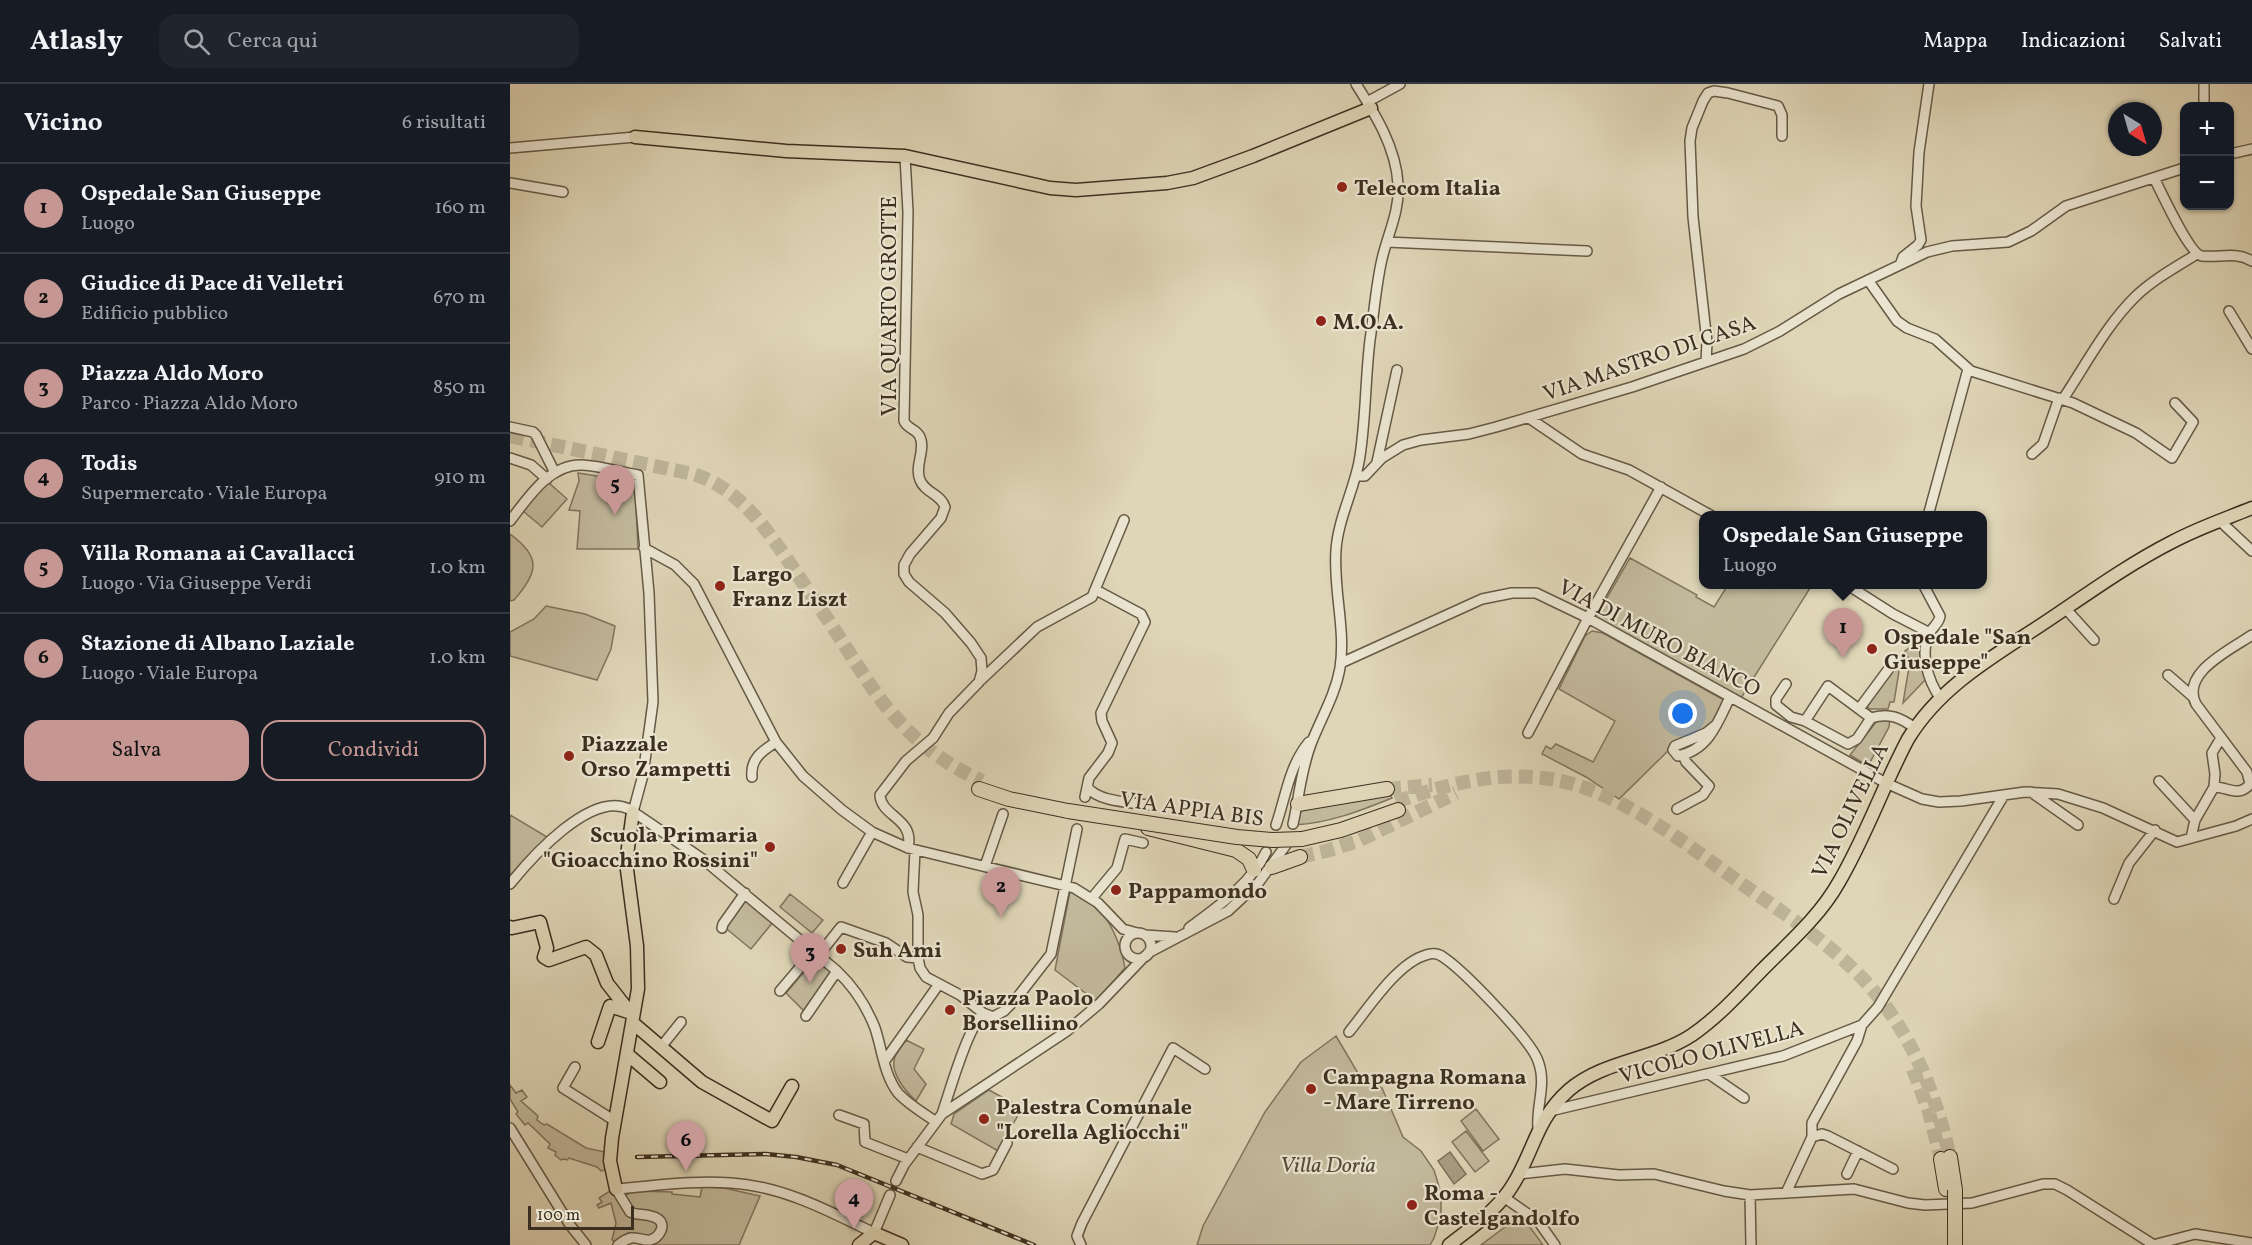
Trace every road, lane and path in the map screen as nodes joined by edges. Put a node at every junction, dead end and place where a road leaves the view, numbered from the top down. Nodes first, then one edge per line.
1 (1356, 84) edge
2 (1400, 84) edge
3 (1929, 84) edge
4 (2204, 84) edge
5 (2204, 102) edge
6 (1369, 105) junction
7 (1782, 136) dead end
8 (635, 137) joint
9 (510, 148) edge
10 (2252, 149) edge
11 (2234, 153) edge
12 (905, 156) junction
13 (2180, 169) edge
14 (2154, 178) junction
15 (510, 183) edge
16 (563, 192) dead end
17 (1387, 242) junction
18 (1587, 251) dead end
19 (2197, 254) junction
20 (2252, 261) edge
21 (1900, 265) junction
22 (1868, 280) junction
23 (2229, 311) dead end
24 (2252, 349) edge
25 (1706, 363) junction
26 (1396, 369) dead end
27 (1968, 369) junction
28 (2061, 398) junction
29 (2175, 403) dead end
30 (1529, 418) junction
31 (510, 427) edge
32 (2032, 454) dead end
33 (510, 458) edge
34 (1377, 462) junction
35 (555, 472) junction
36 (1356, 476) junction
37 (547, 479) junction
38 (1661, 487) junction
39 (2252, 508) edge
40 (1703, 511) edge
41 (1929, 511) edge
42 (1124, 520) dead end
43 (510, 521) edge
44 (2220, 521) junction
45 (644, 548) junction
46 (2252, 550) edge
47 (1852, 589) edge
48 (1925, 589) edge
49 (1096, 590) junction
50 (2066, 609) junction
51 (1588, 618) junction
52 (1930, 633) junction
53 (2252, 635) edge
54 (2094, 640) dead end
55 (1896, 659) dead end
56 (1341, 663) junction
57 (2168, 675) dead end
58 (979, 682) junction
59 (1786, 684) dead end
60 (2192, 696) junction
61 (1730, 697) junction
62 (1940, 698) junction
63 (1859, 709) junction
64 (1872, 718) junction
65 (1805, 721) junction
66 (1915, 728) junction
67 (1528, 733) dead end
68 (1314, 735) junction
69 (2221, 738) junction
70 (776, 742) junction
71 (752, 777) dead end
72 (2158, 781) dead end
73 (1886, 783) junction
74 (980, 785) tunnel mouth
75 (2214, 787) junction
76 (1387, 789) tunnel mouth
77 (2031, 792) junction
78 (2004, 795) junction
79 (1298, 804) junction
80 (1148, 805) dead end
81 (1397, 806) tunnel mouth
82 (1069, 807) junction
83 (1677, 809) dead end
84 (633, 812) junction
85 (1003, 814) dead end
86 (1120, 819) junction
87 (2252, 819) edge
88 (2195, 820) junction
89 (1276, 825) dead end
90 (2078, 825) dead end
91 (1077, 829) dead end
92 (2155, 830) junction
93 (1299, 831) junction
94 (872, 832) junction
95 (2191, 838) junction
96 (1143, 843) dead end
97 (1286, 845) dead end
98 (911, 849) junction
99 (1266, 852) dead end
100 (1300, 857) tunnel mouth
101 (985, 866) junction
102 (1272, 867) junction
103 (1254, 870) junction
104 (843, 883) dead end
105 (510, 884) edge
106 (1065, 885) junction
107 (745, 893) junction
108 (1092, 898) junction
109 (2114, 899) dead end
110 (1110, 916) junction
111 (510, 927) edge
112 (722, 928) dead end
113 (1141, 934) junction
114 (1177, 937) junction
115 (1128, 952) junction
116 (815, 954) junction
117 (1147, 955) junction
118 (918, 958) junction
119 (837, 971) junction
120 (939, 984) junction
121 (1118, 984) junction
122 (780, 991) dead end
123 (630, 1013) junction
124 (983, 1013) junction
125 (806, 1016) dead end
126 (681, 1022) dead end
127 (1862, 1025) junction
128 (1349, 1032) dead end
129 (598, 1042) dead end
130 (661, 1047) junction
131 (627, 1054) junction
132 (884, 1062) junction
133 (575, 1067) dead end
134 (1205, 1069) dead end
135 (1709, 1074) junction
136 (660, 1082) dead end
137 (792, 1086) dead end
138 (1744, 1098) dead end
139 (1550, 1111) junction
140 (839, 1115) dead end
141 (938, 1118) junction
142 (615, 1121) junction
143 (510, 1128) edge
144 (1538, 1128) junction
145 (1812, 1137) junction
146 (1007, 1143) dead end
147 (917, 1147) junction
148 (1858, 1151) junction
149 (1945, 1158) tunnel mouth
150 (908, 1160) junction
151 (1893, 1169) dead end
152 (1520, 1174) junction
153 (1847, 1174) dead end
154 (896, 1181) dead end
155 (616, 1189) junction
156 (1951, 1190) junction
157 (1786, 1192) junction
158 (1750, 1194) junction
159 (890, 1195) dead end
160 (1505, 1198) junction
161 (874, 1233) junction
162 (2252, 1243) edge
163 (586, 1245) edge
164 (618, 1245) edge
165 (859, 1245) edge
166 (902, 1245) edge
167 (1081, 1245) edge
168 (1449, 1245) edge
169 (1555, 1245) edge
170 (1751, 1245) edge
171 (1948, 1245) edge
172 (1955, 1245) edge
173 (2153, 1245) edge

1 - 6 street
2 - 6 street
3 - 21 street
4 - 5 street
6 - 12 main road
6 - 17 street
7 - 25 street
8 - 9 street
8 - 12 main road
10 - 11 street
12 - 58 street, VIA QUARTO GROTTE
13 - 14 street, VIA MASTRO DI CASA
14 - 19 street
14 - 21 street, VIA MASTRO DI CASA
15 - 16 street
17 - 18 street
17 - 36 street
19 - 20 street
19 - 28 street
21 - 22 street, VIA MASTRO DI CASA
22 - 25 street, VIA MASTRO DI CASA
22 - 27 street
23 - 24 street
25 - 30 street, VIA MASTRO DI CASA
26 - 34 street
27 - 28 street
27 - 41 street
28 - 29 street
28 - 32 street
30 - 34 street, VIA MASTRO DI CASA
30 - 38 street
31 - 35 street
33 - 37 street
34 - 36 street, VIA MASTRO DI CASA
35 - 37 street
35 - 45 street
36 - 56 street
37 - 43 street
38 - 40 street
38 - 51 street
39 - 44 main road, VIA OLIVELLA
42 - 49 street
44 - 46 street
44 - 50 main road, VIA OLIVELLA
45 - 70 street
45 - 84 street
47 - 52 street
48 - 52 street
49 - 58 street
49 - 80 street
50 - 54 street
50 - 62 main road, VIA OLIVELLA
51 - 56 street, VIA DI MURO BIANCO
51 - 61 street, VIA DI MURO BIANCO
51 - 67 street
52 - 62 street
53 - 60 street
55 - 63 street
56 - 68 street
57 - 60 street
58 - 98 street
59 - 65 street
60 - 69 street
61 - 73 street, VIA DI MURO BIANCO
61 - 83 street
62 - 66 main road, VIA OLIVELLA
63 - 64 street
63 - 65 street
64 - 65 street
64 - 66 street
66 - 73 main road, VIA OLIVELLA
68 - 79 street
68 - 89 street
69 - 75 street
69 - 75 street
70 - 71 street
70 - 94 street
72 - 88 street
73 - 78 street, VIA DI MURO BIANCO
73 - 139 main road, VIA OLIVELLA
74 - 82 highway, VIA APPIA BIS
75 - 88 street
76 - 79 highway
77 - 78 street, VIA DI MURO BIANCO
77 - 90 street
77 - 92 street, VIA DI MURO BIANCO
78 - 127 street, VICOLO OLIVELLA
79 - 93 street
81 - 93 highway, VIA APPIA BIS
82 - 86 highway, VIA APPIA BIS, bridge
82 - 93 highway, VIA APPIA BIS
84 - 105 street
84 - 107 street
84 - 123 main road
85 - 101 street
86 - 93 highway, VIA APPIA BIS, bridge
86 - 103 highway, bridge
87 - 95 street
88 - 95 street
91 - 106 street
92 - 95 street, VIA DI MURO BIANCO
92 - 109 street
94 - 98 street
94 - 104 street
96 - 108 street
97 - 102 street
98 - 101 street
98 - 118 street
99 - 103 street
100 - 102 highway
101 - 106 street
102 - 114 street
103 - 114 street
106 - 108 street
106 - 124 street
107 - 112 street
107 - 116 street
108 - 110 street
110 - 113 street
110 - 115 street
111 - 123 main road
113 - 114 street
113 - 115 street
113 - 117 street
114 - 117 street
115 - 117 street
115 - 121 street
116 - 118 street
116 - 119 street
116 - 122 street
117 - 121 street
118 - 120 street
119 - 125 street
119 - 132 street
120 - 124 street
120 - 132 street
121 - 141 street
123 - 129 main road
123 - 130 main road
123 - 131 main road
124 - 141 street
126 - 130 street
127 - 135 street, VICOLO OLIVELLA
127 - 145 street
128 - 144 street
130 - 137 main road
131 - 136 main road
131 - 142 main road
132 - 141 street
133 - 142 street
134 - 167 street
135 - 138 street
135 - 139 street, VICOLO OLIVELLA
139 - 144 main road, VIA OLIVELLA
140 - 150 street
141 - 147 street
142 - 155 main road
143 - 163 street
144 - 152 main road, VIA OLIVELLA
145 - 148 street
145 - 157 street
146 - 147 street
147 - 150 street
148 - 151 street
148 - 153 street
149 - 156 highway
150 - 154 street
152 - 158 street
152 - 160 main road, VIA OLIVELLA
155 - 161 street
155 - 164 street
156 - 171 highway
156 - 172 highway, bridge
157 - 158 street
157 - 173 street
158 - 170 street
159 - 161 street
160 - 168 main road, VIA OLIVELLA
160 - 169 street
161 - 165 main road
161 - 166 main road
162 - 173 street

